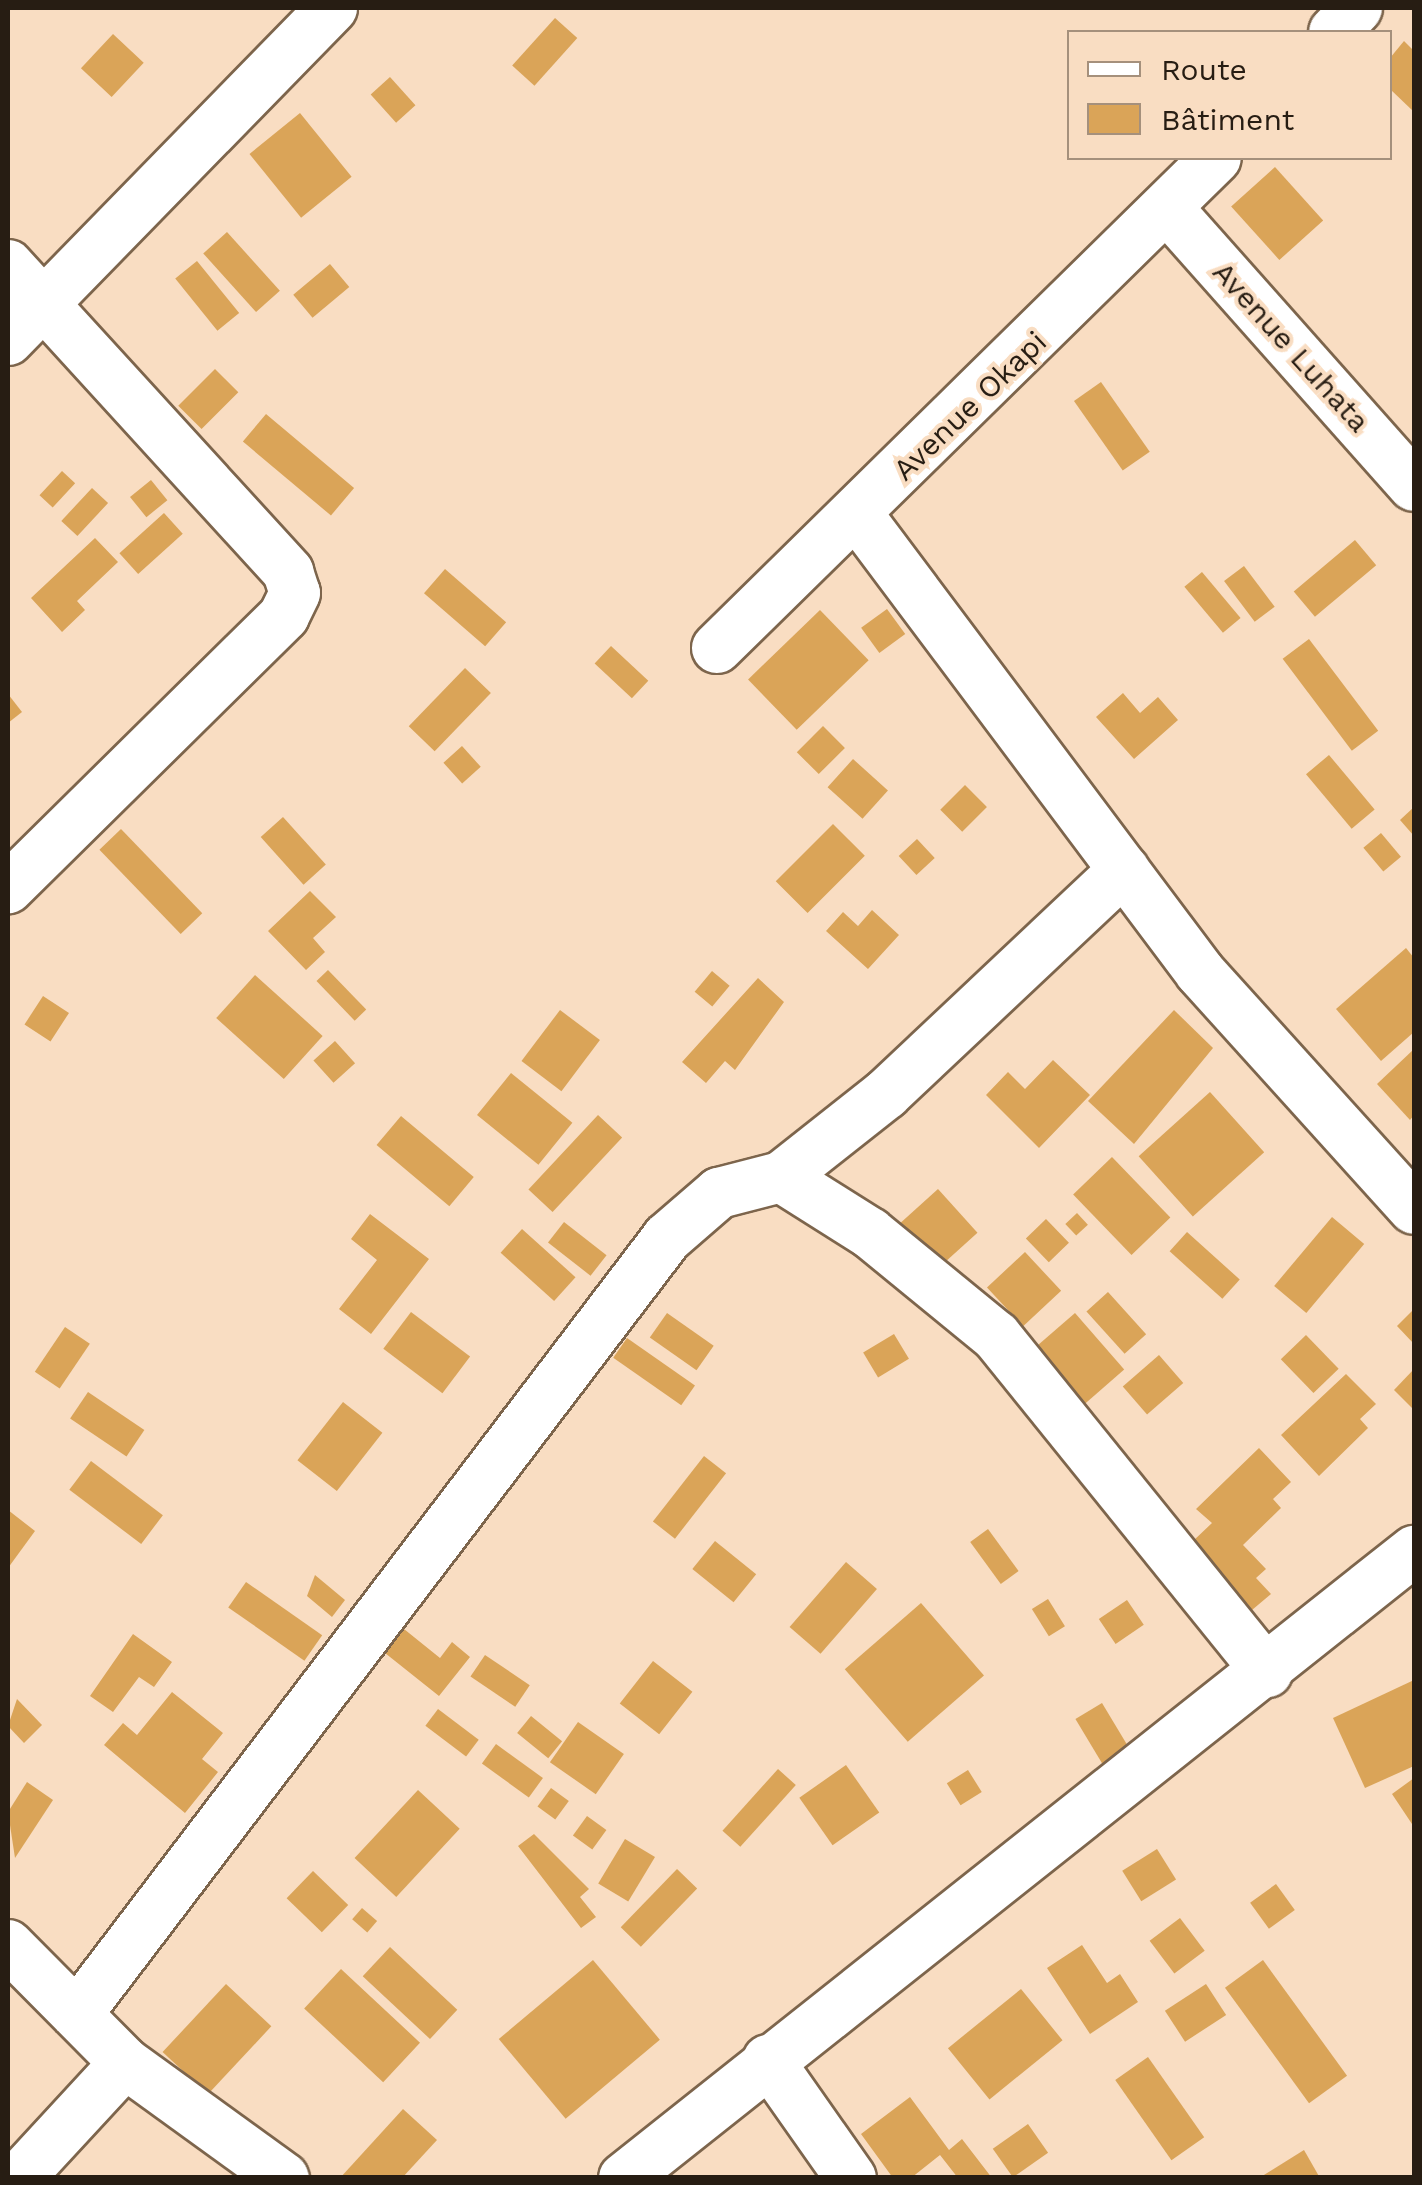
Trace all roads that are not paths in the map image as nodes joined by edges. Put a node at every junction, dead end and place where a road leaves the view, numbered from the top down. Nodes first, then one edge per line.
1 (332, 8) edge
2 (1358, 8) edge
3 (1336, 30) edge
4 (1214, 160) edge
5 (1168, 209) junction
6 (8, 265) edge
7 (47, 303) junction
8 (8, 340) edge
9 (1414, 486) edge
10 (857, 514) junction
11 (717, 648) dead end
12 (1124, 870) junction
13 (8, 888) edge
14 (781, 1177) junction
15 (1414, 1209) edge
16 (1414, 1550) edge
17 (1267, 1672) junction
18 (8, 1944) edge
19 (77, 2014) junction
20 (768, 2060) junction
21 (125, 2063) junction
22 (19, 2178) edge
23 (284, 2178) edge
24 (624, 2178) edge
25 (850, 2178) edge

1 - 7 street
2 - 3 street
4 - 5 street, Avenue Okapi
5 - 9 street, Avenue Luhata
5 - 10 street, Avenue Okapi
6 - 7 street
7 - 8 street
7 - 13 street
10 - 11 street, Avenue Okapi
10 - 12 street
12 - 14 street
12 - 15 street
14 - 17 street
14 - 19 street
16 - 17 street
17 - 20 street
18 - 19 street
19 - 21 street
20 - 24 street
20 - 25 street
21 - 22 street
21 - 23 street

